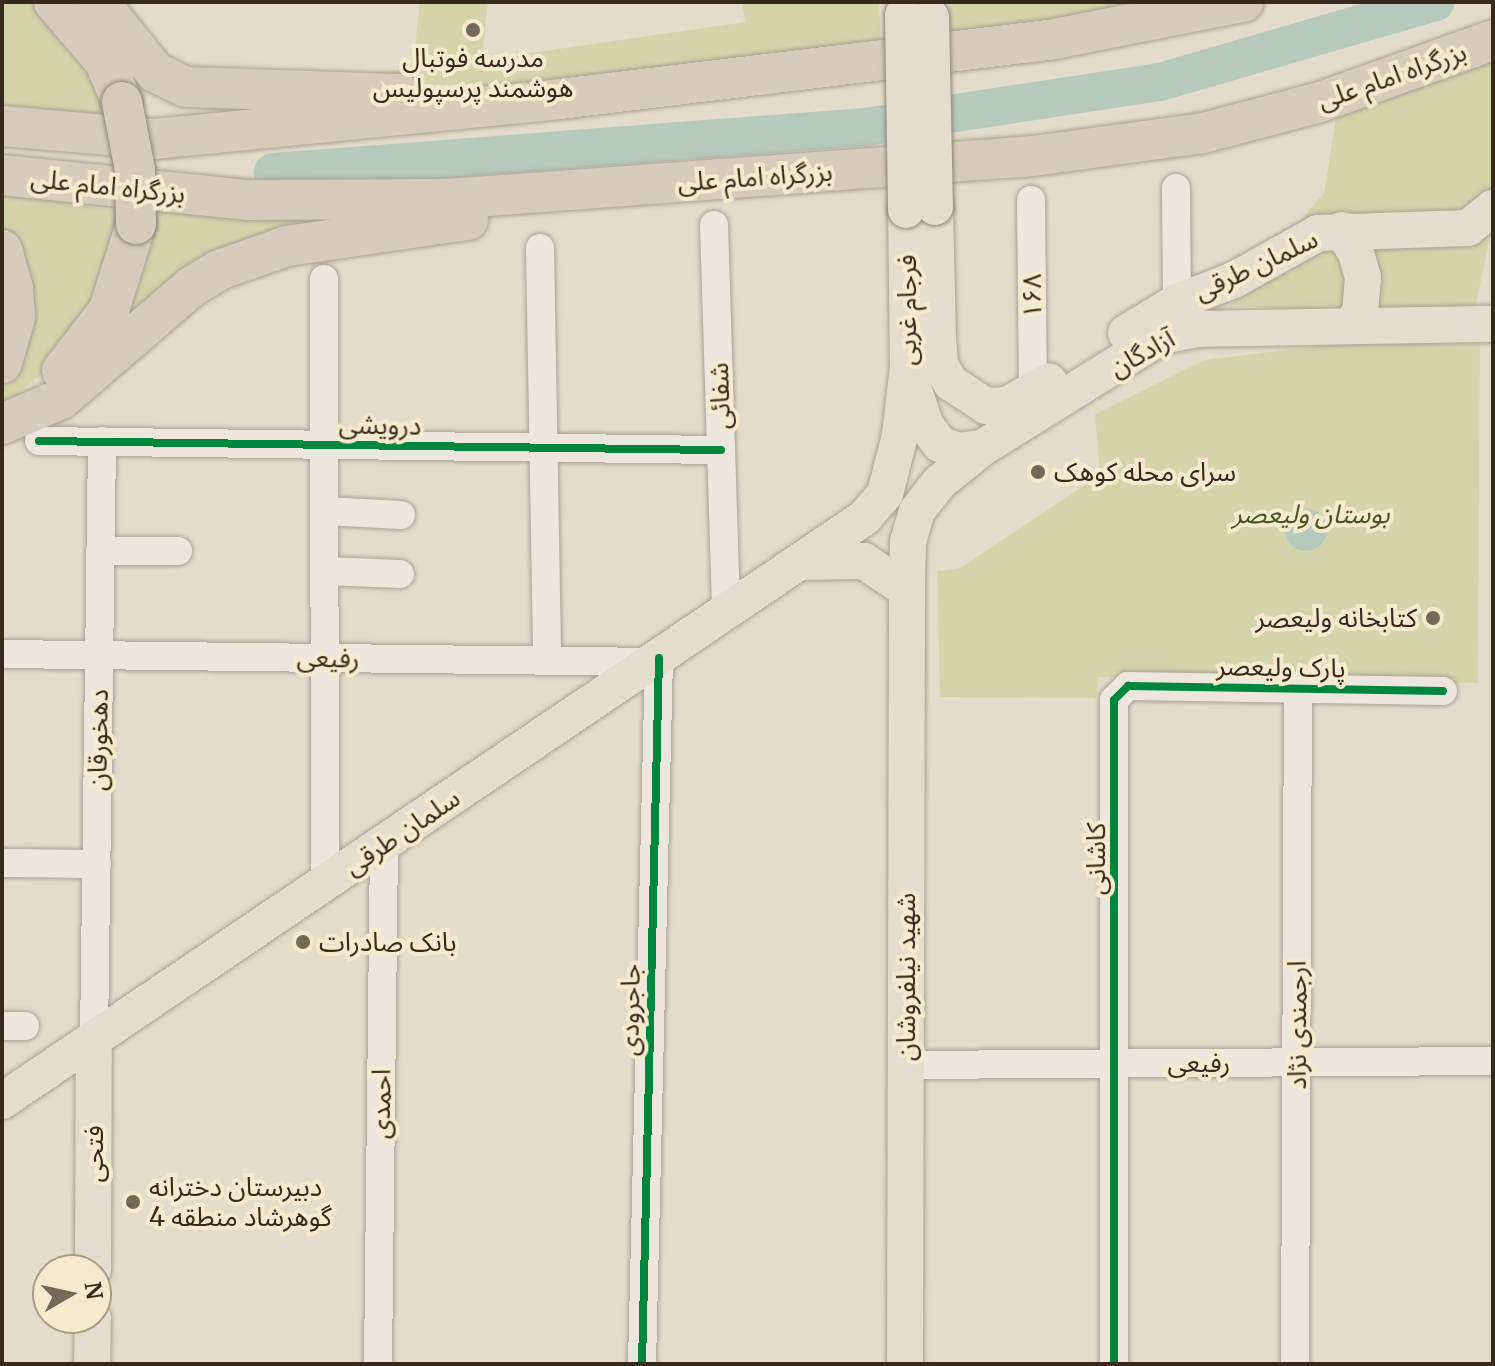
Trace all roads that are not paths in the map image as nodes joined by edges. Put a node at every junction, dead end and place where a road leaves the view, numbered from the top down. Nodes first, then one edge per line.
1 (54, 2) edge
2 (99, 2) edge
3 (1243, 2) edge
4 (918, 9) edge
5 (1493, 40) edge
6 (560, 99) junction
7 (2, 126) edge
8 (2, 175) edge
9 (655, 185) junction
10 (1176, 188) dead end
11 (1031, 200) dead end
12 (920, 208) junction
13 (1493, 208) edge
14 (714, 225) dead end
15 (1342, 230) junction
16 (540, 248) dead end
17 (2, 250) edge
18 (324, 279) dead end
19 (1177, 302) junction
20 (1493, 324) edge
21 (1349, 326) junction
22 (2, 363) edge
23 (908, 367) junction
24 (951, 383) joint
25 (1033, 391) junction
26 (2, 424) edge
27 (39, 441) dead end
28 (102, 441) junction
29 (325, 444) junction
30 (544, 447) junction
31 (982, 448) junction
32 (721, 450) junction
33 (325, 511) junction
34 (401, 515) dead end
35 (100, 551) junction
36 (178, 551) dead end
37 (802, 562) junction
38 (325, 571) junction
39 (400, 574) dead end
40 (907, 590) junction
41 (726, 614) junction
42 (2, 654) edge
43 (99, 656) junction
44 (325, 658) junction
45 (657, 660) junction
46 (547, 661) junction
47 (1298, 686) junction
48 (1119, 691) joint
49 (1443, 691) dead end
50 (384, 844) junction
51 (2, 863) edge
52 (97, 864) junction
53 (325, 884) junction
54 (94, 1038) junction
55 (1493, 1061) edge
56 (1296, 1062) junction
57 (1117, 1064) junction
58 (906, 1065) junction
59 (2, 1101) edge
60 (93, 1254) edge
61 (93, 1334) edge
62 (92, 1364) edge
63 (378, 1364) edge
64 (642, 1364) edge
65 (905, 1364) edge
66 (1114, 1364) edge
67 (1295, 1364) edge

1 - 26 highway, bridge
2 - 6 highway
3 - 6 highway, بزرگراه امام علی
4 - 12 main road, فرجام غربی, bridge
5 - 9 highway, بزرگراه امام علی
6 - 7 highway, بزرگراه امام علی
8 - 9 highway, بزرگراه امام علی
9 - 26 highway
10 - 19 street
11 - 25 street, ۱۶۸
12 - 23 main road, فرجام غربی
12 - 24 main road, فرجام غربی
13 - 15 main road, سلمان طرقی
14 - 32 street, شفائی
15 - 19 main road, سلمان طرقی
15 - 21 main road
16 - 30 street
17 - 22 highway
18 - 29 street
19 - 25 main road, سلمان طرقی
20 - 21 main road, آزادگان
21 - 31 main road, آزادگان
23 - 31 main road
23 - 37 main road, فرجام غربی
24 - 25 main road, سلمان طرقی
27 - 28 street, درویشی
28 - 29 street, درویشی
28 - 35 street, دهخورقان
29 - 30 street, درویشی
29 - 33 street
30 - 32 street, درویشی
30 - 46 street
31 - 40 main road, آزادگان
32 - 41 street, شفائی
33 - 34 street
33 - 38 street
35 - 36 street
35 - 43 street, دهخورقان
37 - 40 main road
37 - 41 main road, سلمان طرقی
38 - 39 street
38 - 44 street
40 - 58 main road, شهید نیلفروشان
41 - 45 main road, سلمان طرقی
42 - 43 street, رفیعی
43 - 44 street, رفیعی
43 - 52 street, دهخورقان
44 - 46 street, رفیعی
44 - 53 street
45 - 46 street, رفیعی
45 - 50 main road, سلمان طرقی
45 - 64 street, جاجرودی
47 - 48 street, پارک ولیعصر
47 - 49 street, پارک ولیعصر
47 - 56 street, ارجمندی نژاد
48 - 57 street, کاشانی
50 - 53 main road, سلمان طرقی
50 - 63 street, احمدی
51 - 52 street
52 - 54 street, دهخورقان
53 - 54 main road, سلمان طرقی
54 - 59 main road, سلمان طرقی
54 - 60 main road, فتحی
55 - 56 street, رفیعی
56 - 57 street, رفیعی
56 - 67 street, ارجمندی نژاد
57 - 58 street, رفیعی
57 - 66 street, کاشانی
58 - 65 main road, شهید نیلفروشان
61 - 62 main road

